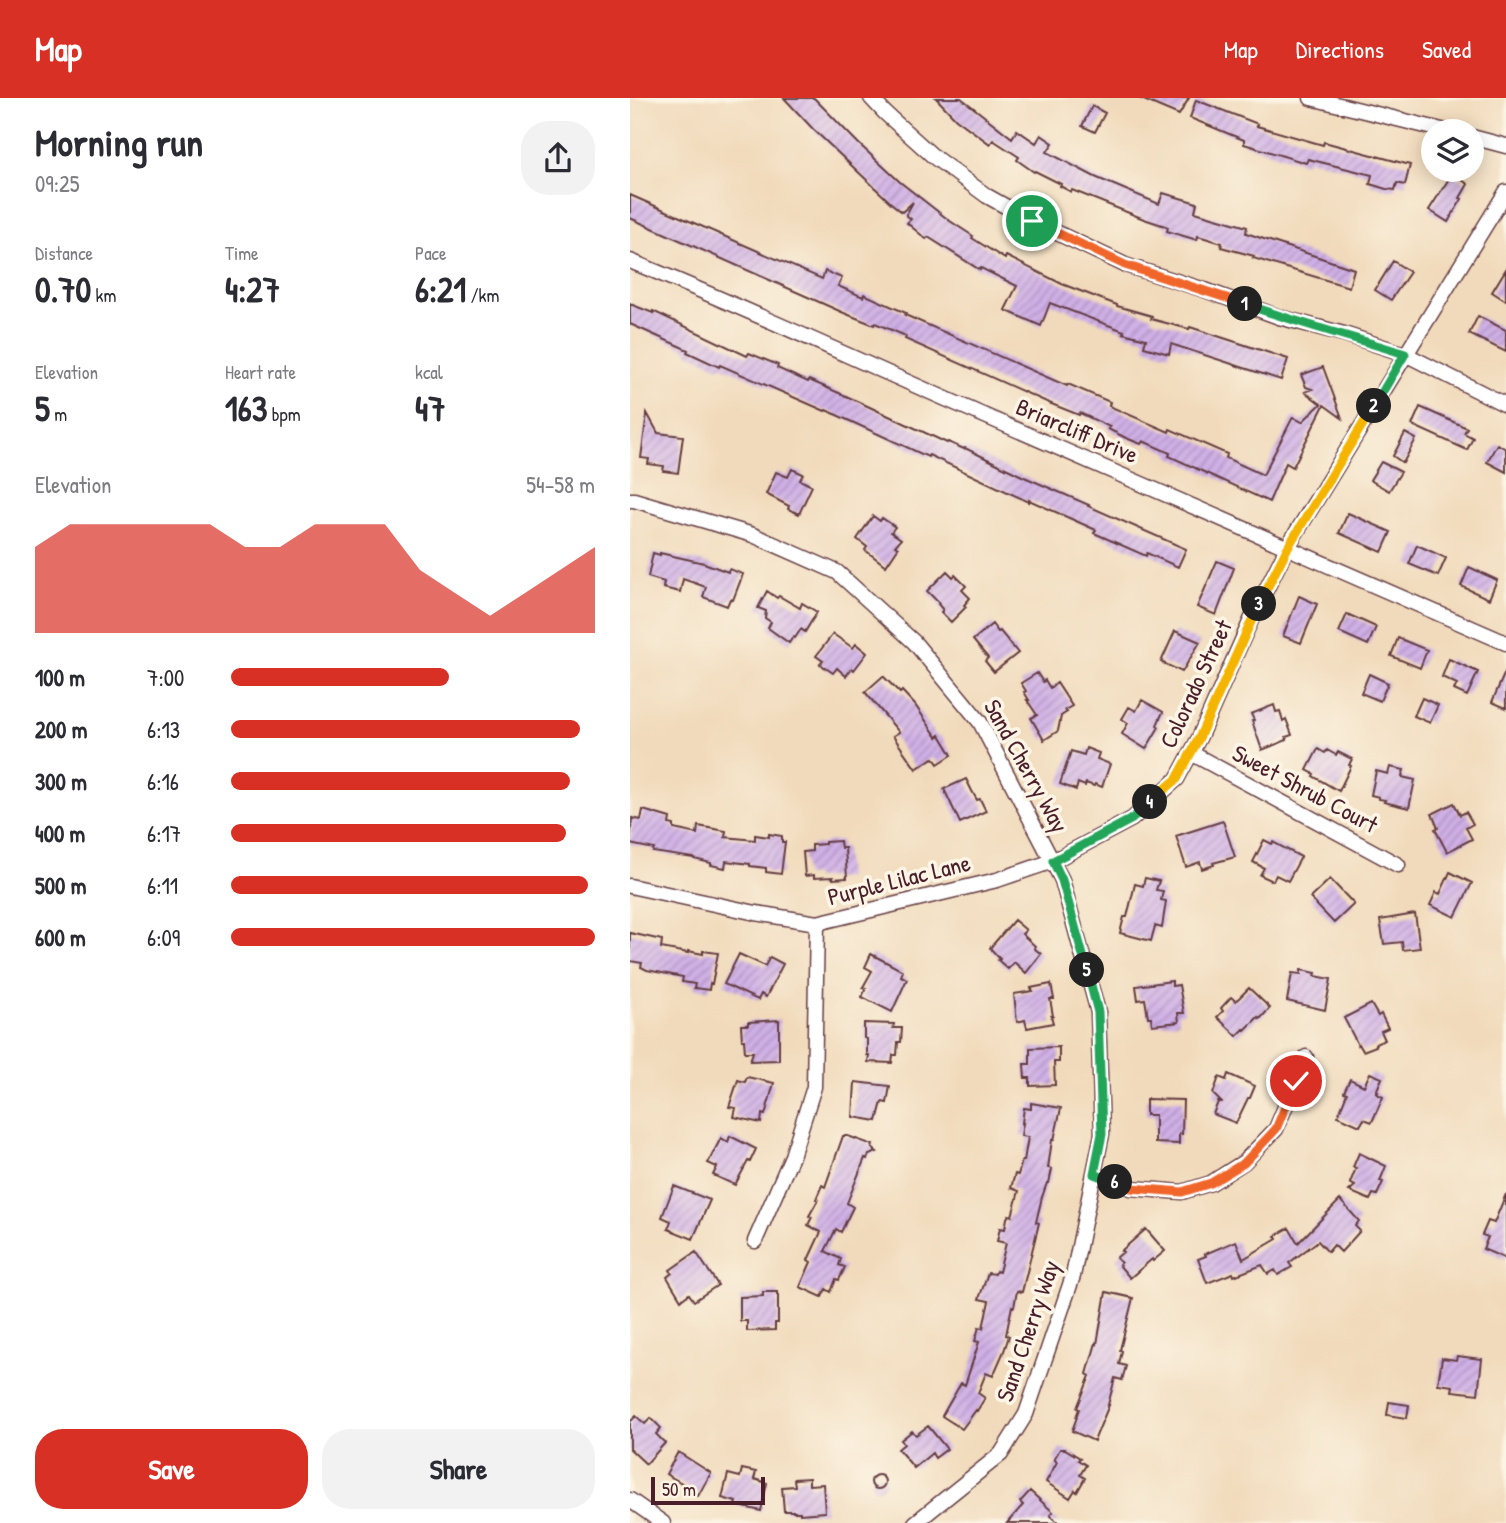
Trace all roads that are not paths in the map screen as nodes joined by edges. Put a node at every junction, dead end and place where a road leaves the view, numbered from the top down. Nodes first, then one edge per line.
1 (871, 98) edge
2 (1311, 98) edge
3 (1421, 125) edge
4 (1484, 140) edge
5 (1506, 146) edge
6 (1506, 192) edge
7 (630, 261) edge
8 (1405, 354) junction
9 (1506, 405) edge
10 (630, 500) edge
11 (1288, 547) junction
12 (1506, 643) edge
13 (1191, 753) junction
14 (1053, 861) junction
15 (1398, 865) dead end
16 (630, 886) edge
17 (817, 923) junction
18 (1306, 1057) dead end
19 (1094, 1174) junction
20 (755, 1241) dead end
21 (630, 1500) edge
22 (663, 1523) edge
23 (915, 1523) edge

1 - 8 street
2 - 3 street
4 - 5 street
6 - 8 street, Colorado Street
7 - 11 street, Briarcliff Drive
8 - 9 street
8 - 11 street, Colorado Street
10 - 14 street, Sand Cherry Way
11 - 12 street, Briarcliff Drive
11 - 13 street, Colorado Street
13 - 14 street, Colorado Street
13 - 15 street, Sweet Shrub Court
14 - 17 street, Purple Lilac Lane
14 - 19 street, Sand Cherry Way
16 - 17 street, Purple Lilac Lane
17 - 20 street
18 - 19 street
19 - 23 street, Sand Cherry Way
21 - 22 street

